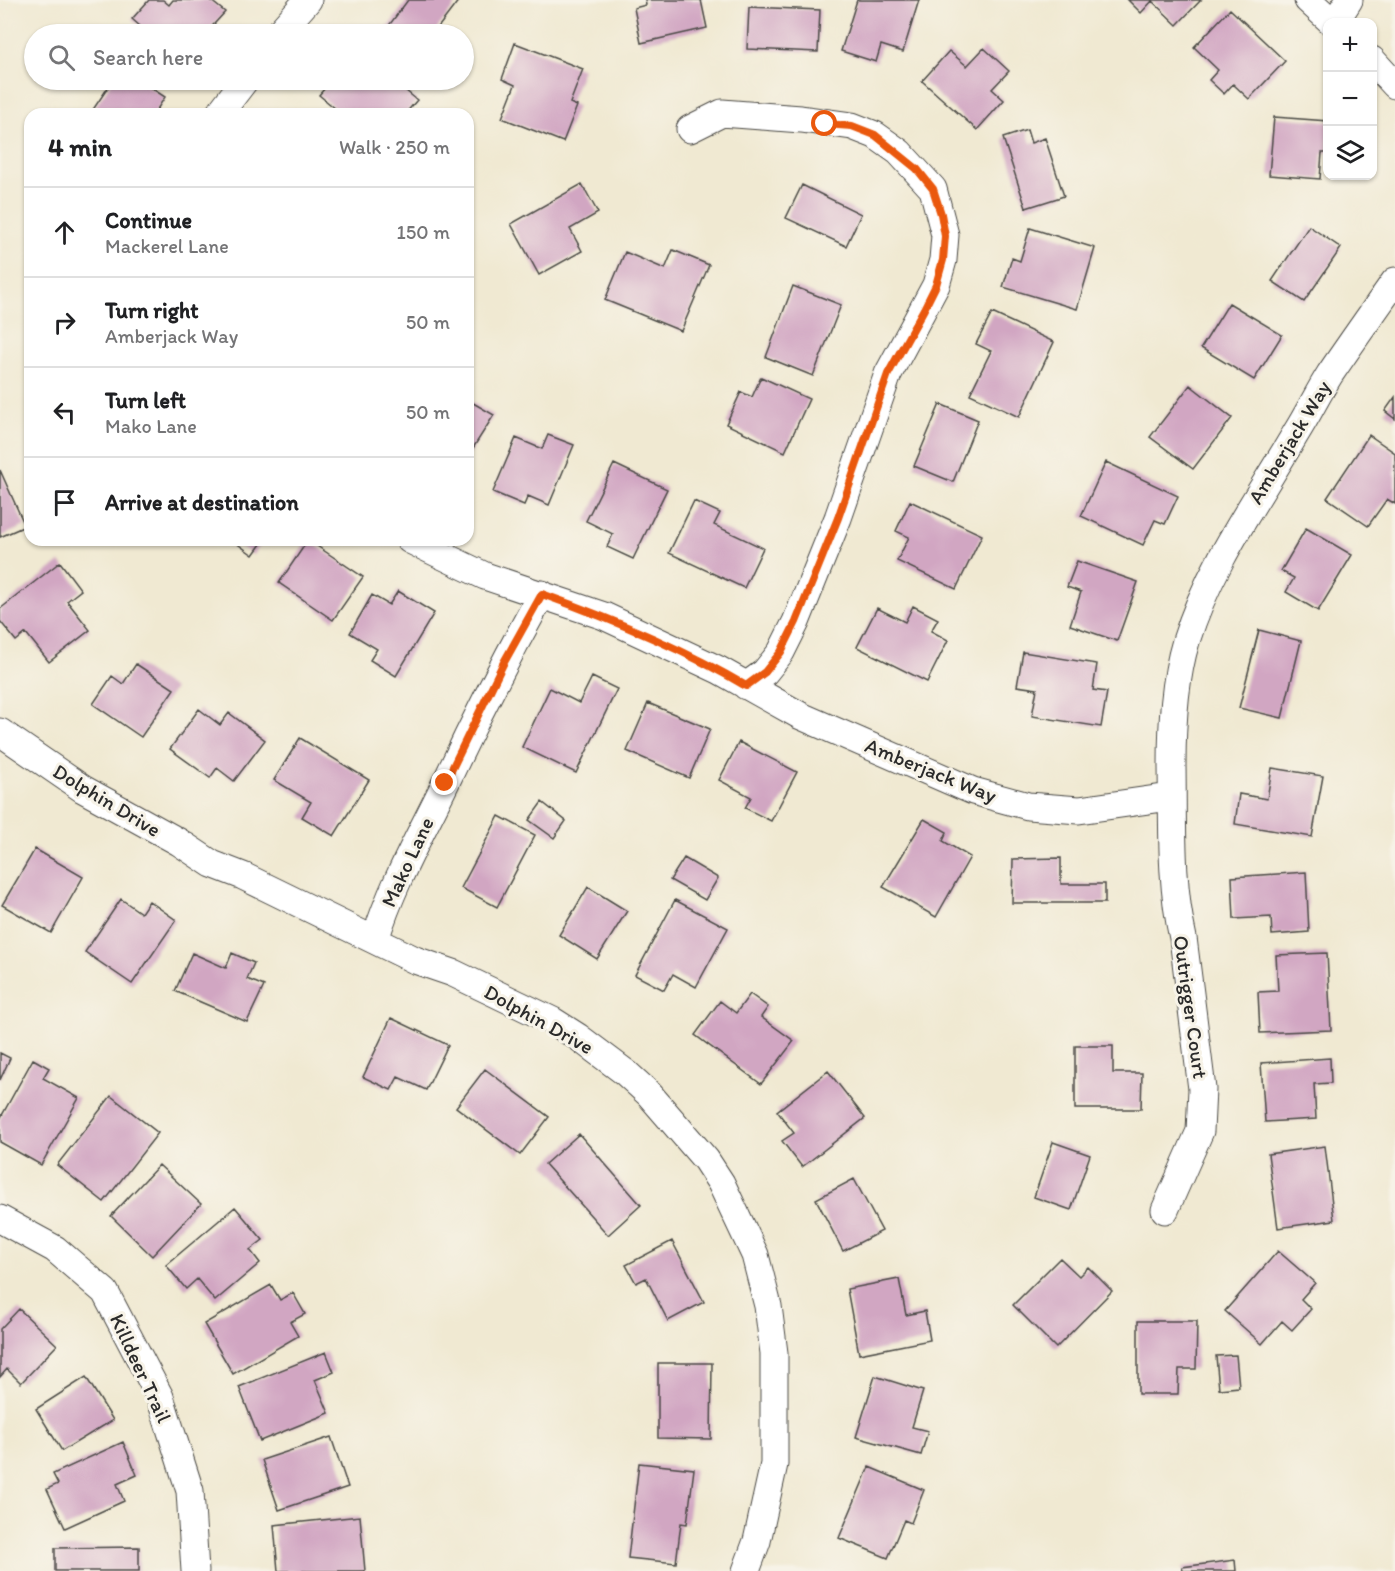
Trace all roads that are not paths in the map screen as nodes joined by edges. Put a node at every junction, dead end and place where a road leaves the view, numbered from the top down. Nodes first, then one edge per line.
1 (308, 0) edge
2 (1308, 0) edge
3 (1349, 0) edge
4 (1329, 18) edge
5 (1337, 18) edge
6 (287, 24) edge
7 (1377, 65) edge
8 (1395, 85) edge
9 (237, 90) edge
10 (224, 108) edge
11 (690, 129) dead end
12 (1395, 281) edge
13 (422, 546) edge
14 (542, 594) junction
15 (746, 686) junction
16 (0, 732) edge
17 (1170, 797) junction
18 (375, 940) junction
19 (1165, 1210) dead end
20 (0, 1219) edge
21 (195, 1571) edge
22 (747, 1571) edge

1 - 6 street
2 - 4 street
3 - 5 street
7 - 8 street
9 - 10 street
11 - 15 street
12 - 17 street, Amberjack Way
13 - 14 street, Amberjack Way
14 - 15 street, Amberjack Way
14 - 18 street, Mako Lane
15 - 17 street, Amberjack Way
16 - 18 street, Dolphin Drive
17 - 19 street, Outrigger Court
18 - 22 street, Dolphin Drive
20 - 21 street, Killdeer Trail

